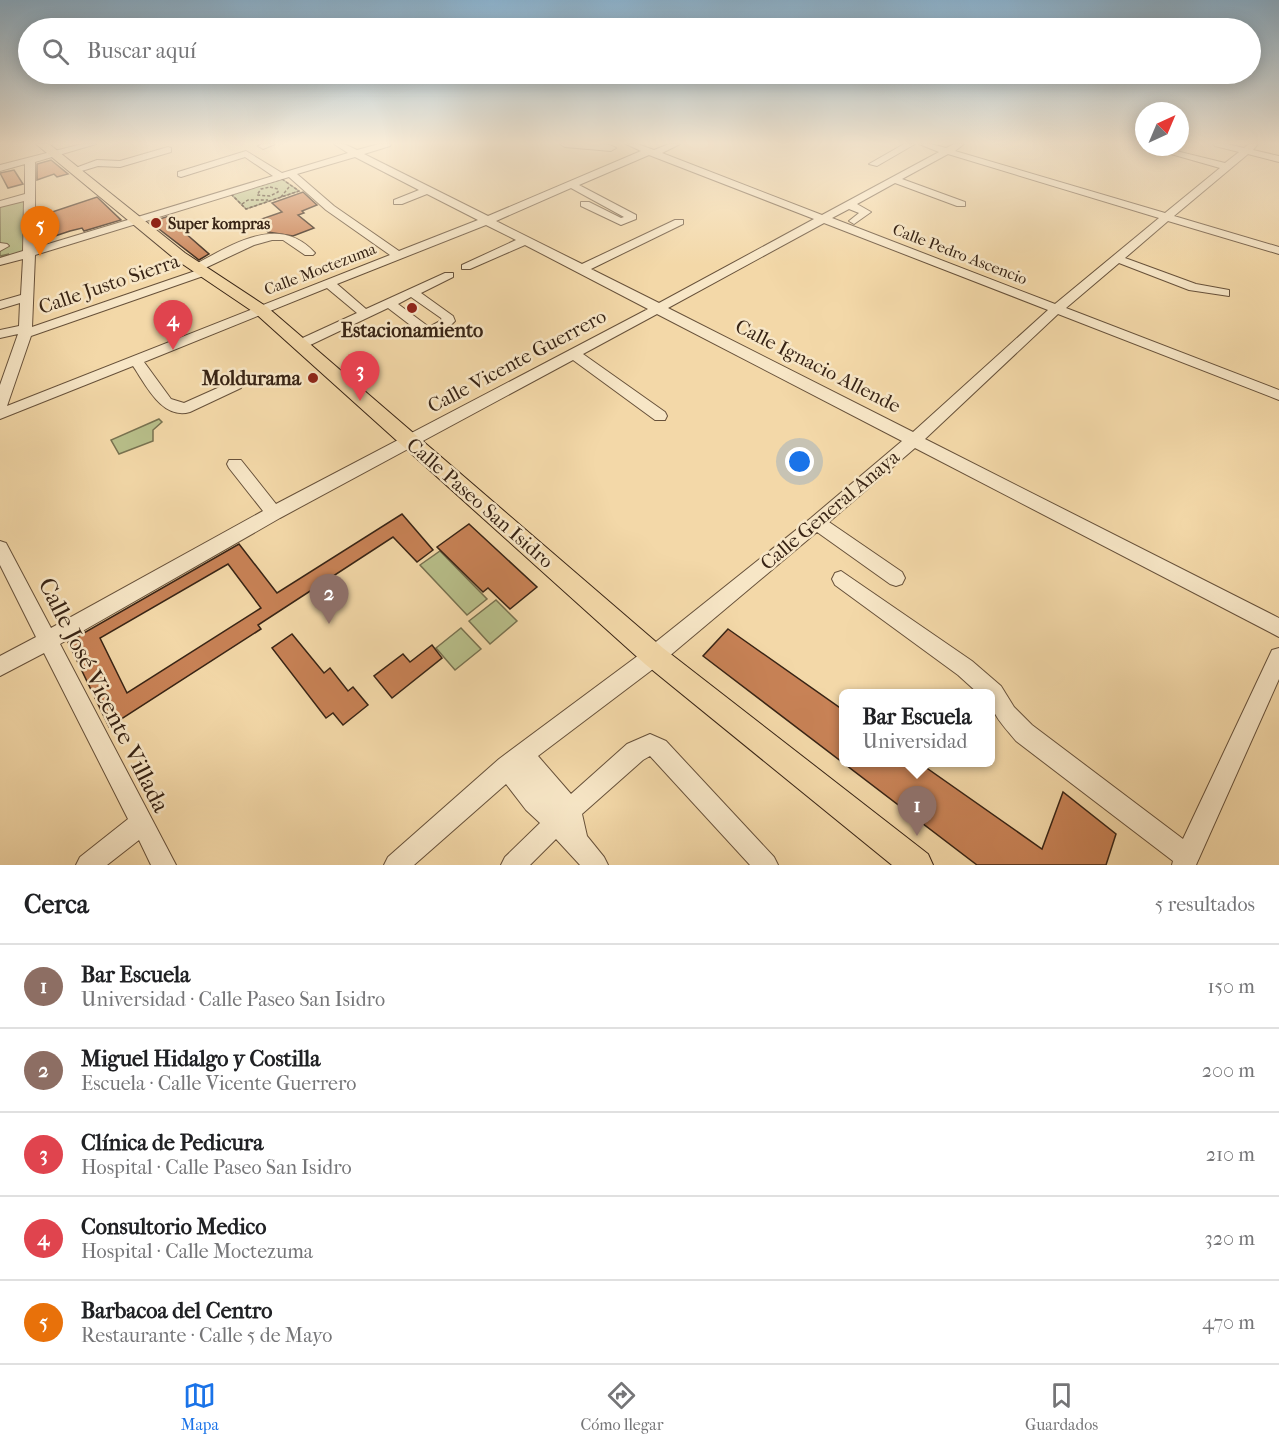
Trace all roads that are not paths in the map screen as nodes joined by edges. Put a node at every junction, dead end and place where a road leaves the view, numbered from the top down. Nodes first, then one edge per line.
1 (30, 184) edge
2 (92, 184) edge
3 (268, 184) edge
4 (295, 184) edge
5 (417, 184) edge
6 (735, 184) edge
7 (882, 184) edge
8 (907, 184) edge
9 (1059, 184) edge
10 (1207, 184) edge
11 (572, 185) joint
12 (428, 190) junction
13 (30, 196) junction
14 (398, 202) dead end
15 (0, 204) edge
16 (585, 204) dead end
17 (847, 204) junction
18 (961, 204) dead end
19 (1169, 217) junction
20 (822, 218) junction
21 (136, 221) junction
22 (486, 221) junction
23 (854, 221) dead end
24 (679, 222) dead end
25 (520, 242) junction
26 (1279, 251) edge
27 (29, 253) junction
28 (309, 253) dead end
29 (398, 256) junction
30 (1118, 259) junction
31 (0, 262) edge
32 (466, 267) dead end
33 (201, 270) junction
34 (580, 270) junction
35 (449, 275) dead end
36 (328, 283) junction
37 (412, 292) junction
38 (1225, 293) dead end
39 (27, 297) junction
40 (389, 303) junction
41 (0, 305) edge
42 (659, 308) junction
43 (1057, 309) junction
44 (261, 310) junction
45 (365, 314) junction
46 (25, 332) junction
47 (0, 334) edge
48 (301, 344) junction
49 (574, 354) junction
50 (135, 360) junction
51 (6, 371) edge
52 (236, 385) dead end
53 (1279, 395) edge
54 (0, 405) edge
55 (0, 414) edge
56 (660, 416) dead end
57 (915, 439) junction
58 (411, 442) junction
59 (236, 464) dead end
60 (273, 513) junction
61 (817, 523) junction
62 (0, 548) edge
63 (896, 578) dead end
64 (841, 579) dead end
65 (1279, 628) edge
66 (48, 641) junction
67 (654, 656) junction
68 (1279, 657) edge
69 (0, 668) edge
70 (989, 689) edge
71 (995, 695) edge
72 (515, 761) junction
73 (562, 817) junction
74 (142, 823) junction
75 (1186, 861) edge
76 (88, 865) edge
77 (164, 865) edge
78 (396, 865) edge
79 (513, 865) edge
80 (596, 865) edge
81 (766, 865) edge
82 (917, 865) edge

1 - 13 street
2 - 21 main road, Calle Paseo San Isidro
3 - 21 street
4 - 29 street
5 - 12 street, Calle Ignacio Allende
6 - 20 street, Calle Pedro Ascencio
7 - 17 street, Calle Vicente Guerrero
8 - 18 street
9 - 19 street
10 - 19 street, Calle General Anaya
11 - 16 street
11 - 22 street, Calle Moctezuma
12 - 14 street
12 - 22 street, Calle Ignacio Allende
13 - 15 street
13 - 27 street
17 - 20 street, Calle Vicente Guerrero
17 - 23 street
19 - 26 street
19 - 30 street, Calle General Anaya
20 - 42 street, Calle Vicente Guerrero
20 - 43 street, Calle Pedro Ascencio
21 - 27 street
21 - 33 main road, Calle Paseo San Isidro
22 - 25 street, Calle Ignacio Allende
22 - 29 street, Calle Moctezuma
24 - 34 street
25 - 32 street
25 - 34 street, Calle Ignacio Allende
27 - 31 street
27 - 39 street
28 - 33 street, Calle Justo Sierra
29 - 36 street, Calle Moctezuma
30 - 38 street
30 - 43 street, Calle General Anaya
33 - 44 main road, Calle Paseo San Isidro
33 - 46 street, Calle Justo Sierra
34 - 42 street, Calle Ignacio Allende
35 - 37 street
36 - 44 street, Calle Moctezuma
36 - 45 street
37 - 40 street
37 - 40 street
39 - 41 street
39 - 46 street
40 - 45 street
42 - 49 street, Calle Vicente Guerrero
42 - 57 street, Calle Ignacio Allende
43 - 53 street, Calle Pedro Ascencio
43 - 57 street, Calle General Anaya
44 - 48 main road, Calle Paseo San Isidro
44 - 50 street, Calle Moctezuma
45 - 48 street
46 - 47 street, Calle Justo Sierra
46 - 51 street
48 - 58 main road, Calle Paseo San Isidro
49 - 56 street
49 - 58 street, Calle Vicente Guerrero
50 - 52 street
50 - 55 street, Calle Moctezuma
51 - 54 street
57 - 61 street, Calle General Anaya
57 - 65 street, Calle Ignacio Allende
58 - 60 street, Calle Vicente Guerrero
58 - 67 main road, Calle Paseo San Isidro
59 - 60 street
60 - 66 street, Calle Vicente Guerrero
61 - 63 street
61 - 67 street, Calle General Anaya
62 - 66 street, Calle José Vicente Villada
64 - 70 street
66 - 69 street, Calle Vicente Guerrero
66 - 74 street, Calle José Vicente Villada
67 - 72 street, Calle General Anaya
67 - 82 main road, Calle Paseo San Isidro
68 - 75 street
71 - 75 street
72 - 73 street
72 - 78 street, Calle General Anaya
73 - 79 street
73 - 80 street
73 - 81 street
74 - 76 street
74 - 77 street, Calle José Vicente Villada

